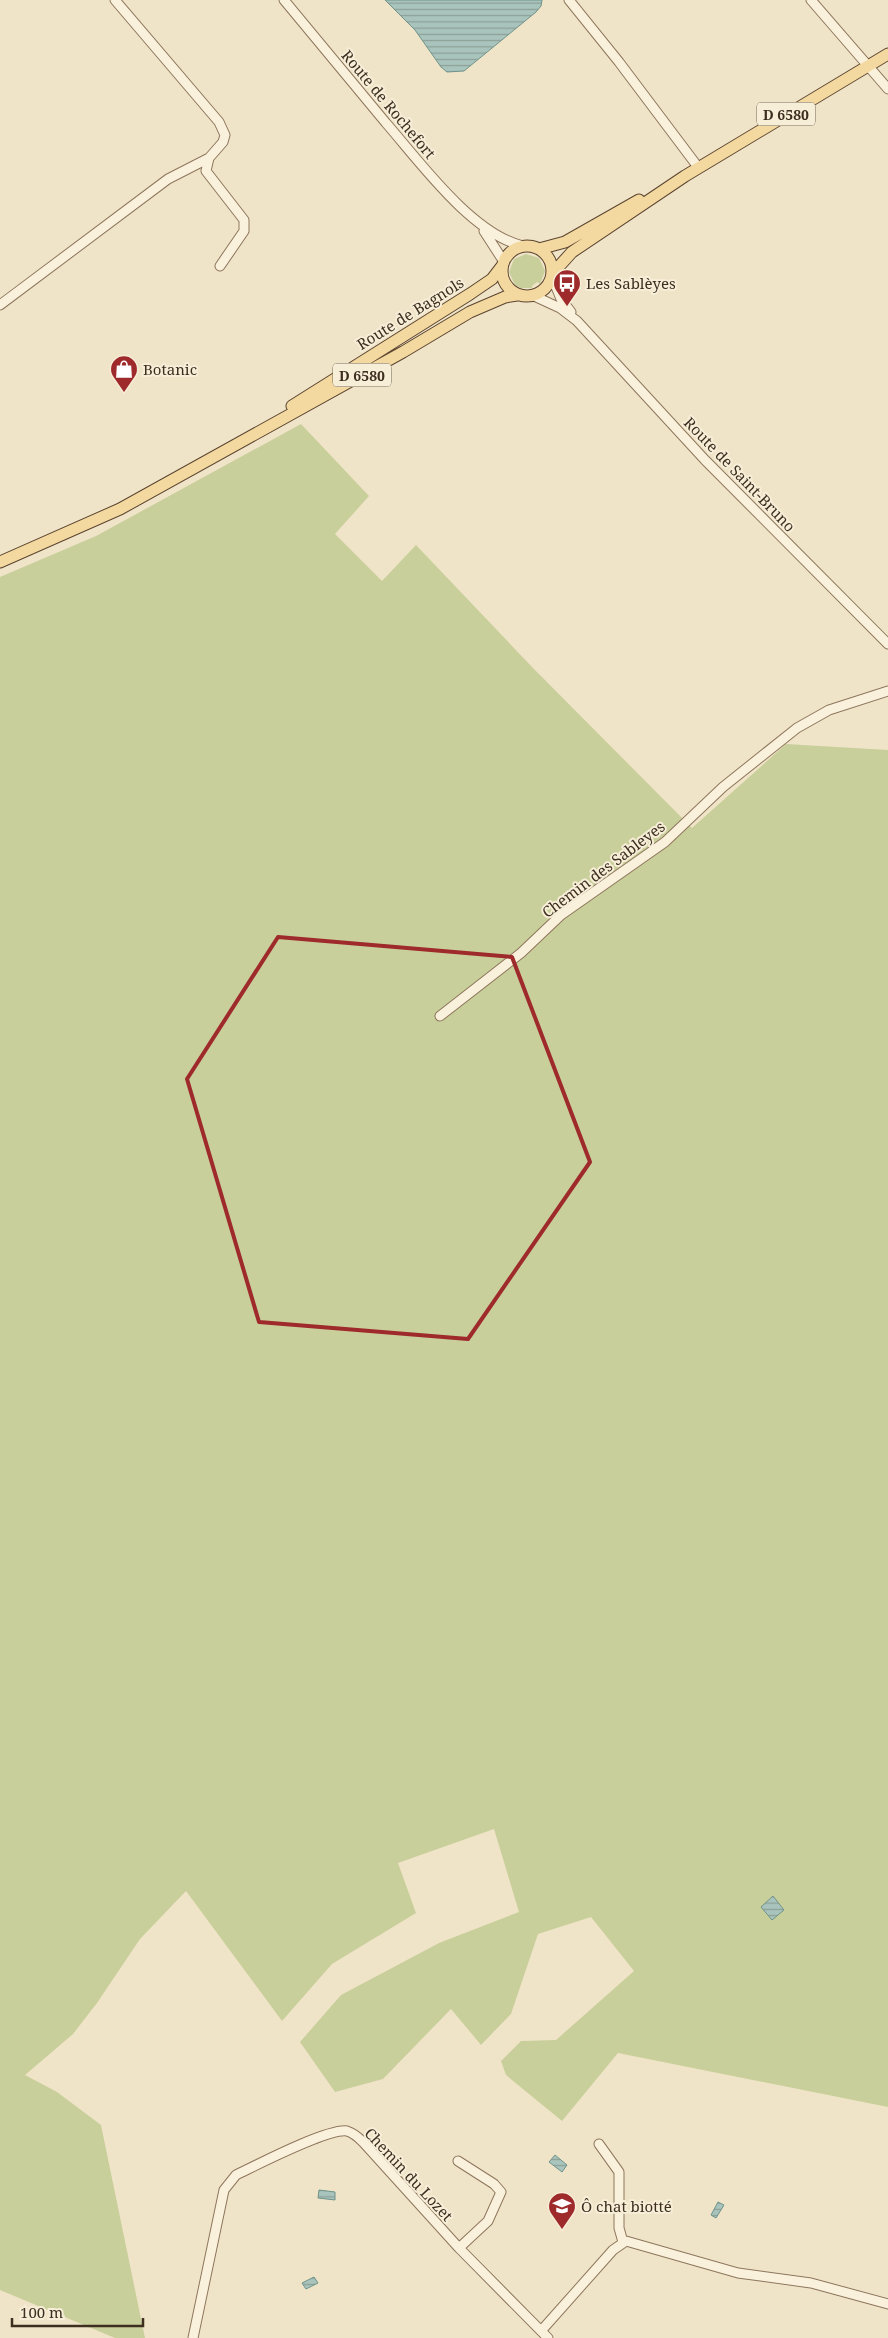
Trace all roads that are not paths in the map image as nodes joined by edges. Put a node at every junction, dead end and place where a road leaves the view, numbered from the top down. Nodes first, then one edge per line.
1 (115, 0) edge
2 (284, 0) edge
3 (569, 0) edge
4 (812, 0) edge
5 (888, 54) edge
6 (868, 66) junction
7 (888, 89) edge
8 (209, 158) junction
9 (698, 167) junction
10 (685, 176) junction
11 (476, 221) junction
12 (522, 246) junction
13 (539, 249) junction
14 (503, 264) junction
15 (220, 266) dead end
16 (553, 275) junction
17 (517, 295) junction
18 (534, 296) junction
19 (0, 305) edge
20 (577, 320) junction
21 (241, 440) junction
22 (0, 562) edge
23 (888, 644) edge
24 (888, 691) edge
25 (440, 1016) dead end
26 (599, 2144) dead end
27 (458, 2161) dead end
28 (623, 2242) junction
29 (459, 2248) junction
30 (888, 2304) edge
31 (544, 2335) edge
32 (193, 2338) edge

1 - 8 street
2 - 11 street, Route de Rochefort
3 - 9 street
4 - 6 street
5 - 6 main road, D 6580
6 - 7 street
6 - 9 main road, D 6580
8 - 15 street
8 - 19 street
9 - 10 main road, D 6580
10 - 13 main road, D 6580
10 - 16 main road, D 6580
11 - 12 street
11 - 14 street
12 - 13 main road
12 - 14 main road, Route de Bagnols
13 - 16 main road
14 - 17 main road
14 - 21 main road, Route de Bagnols / D 6580
16 - 18 main road
16 - 20 street
17 - 18 main road, Route de Bagnols
17 - 21 main road, Route de Bagnols / D 6580
18 - 20 street
20 - 23 street, Route de Saint-Bruno
21 - 22 main road, D 6580
24 - 25 street, Chemin des Sableyes
26 - 28 street
27 - 29 street
28 - 30 street
28 - 31 street
29 - 31 street, Chemin du Lozet
29 - 32 street, Chemin du Lozet

